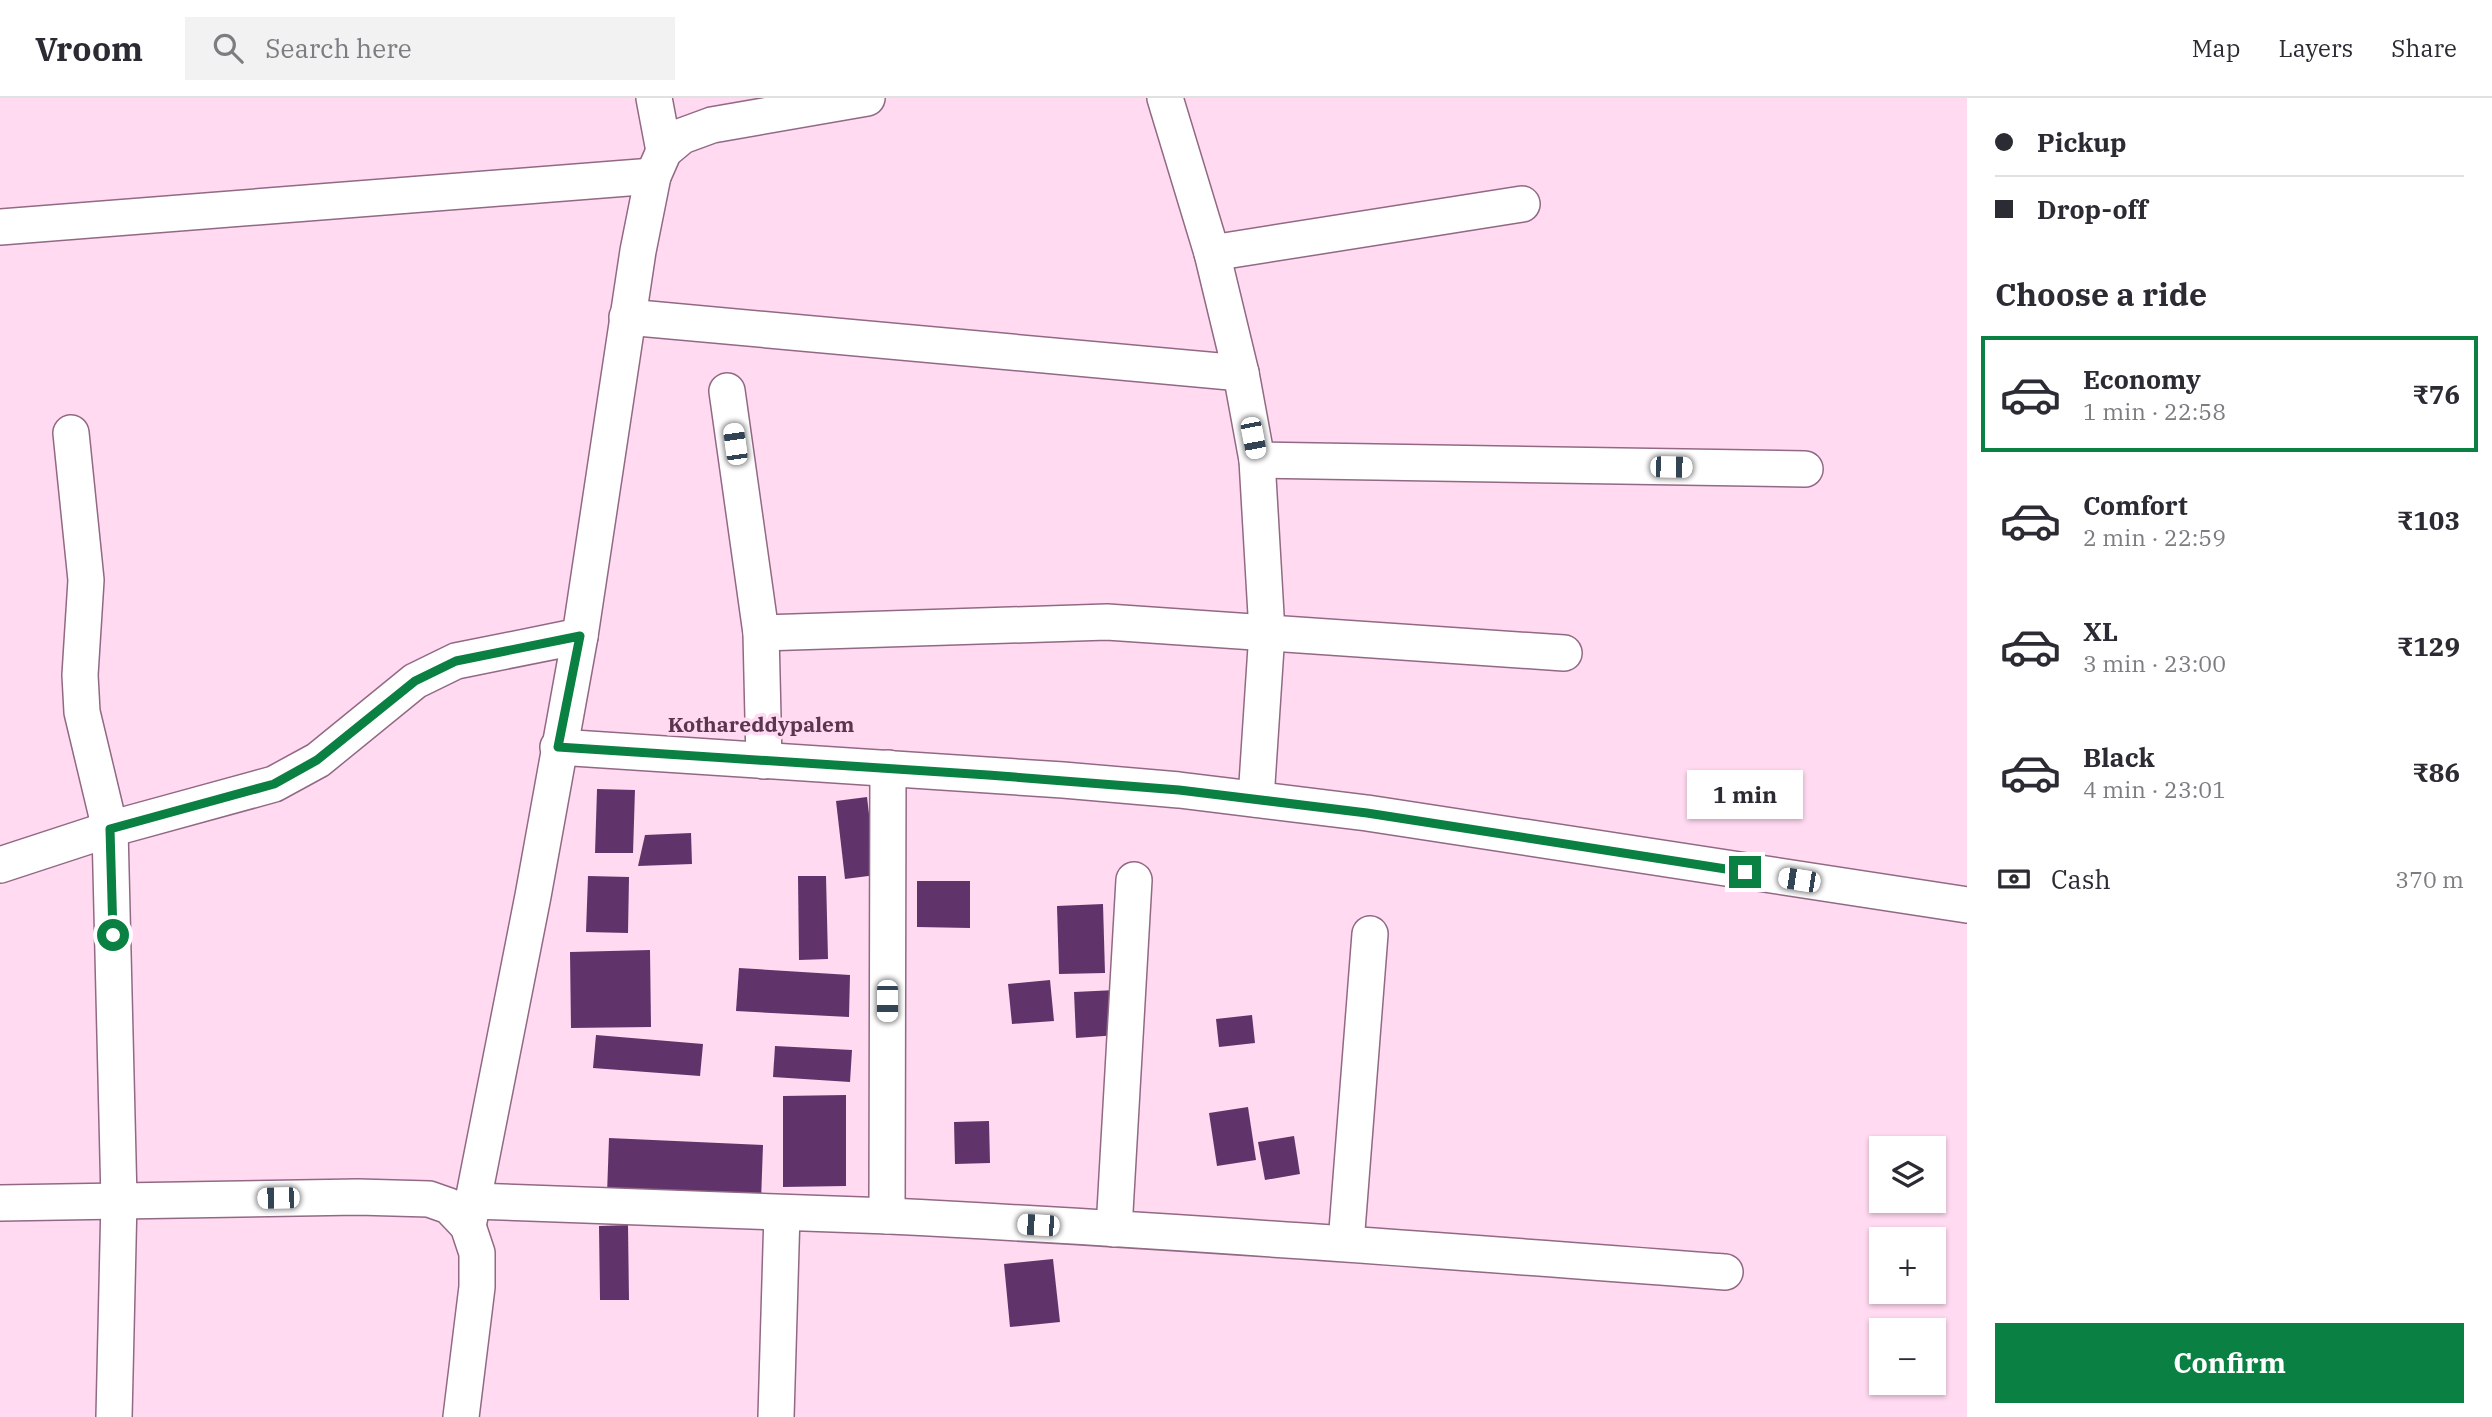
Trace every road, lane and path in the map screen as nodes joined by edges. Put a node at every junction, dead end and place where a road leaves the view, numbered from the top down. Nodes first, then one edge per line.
1 (654, 98) edge
2 (867, 98) edge
3 (1165, 98) edge
4 (831, 101) edge
5 (658, 164) junction
6 (1522, 204) dead end
7 (0, 227) edge
8 (1212, 253) junction
9 (628, 317) junction
10 (1241, 373) junction
11 (727, 390) dead end
12 (71, 433) dead end
13 (1257, 460) junction
14 (1805, 469) dead end
15 (1267, 632) junction
16 (761, 633) junction
17 (580, 636) junction
18 (1564, 653) dead end
19 (558, 747) junction
20 (764, 761) junction
21 (888, 768) junction
22 (1256, 799) junction
23 (110, 829) junction
24 (0, 865) edge
25 (1134, 880) dead end
26 (1967, 905) edge
27 (1370, 934) dead end
28 (119, 1200) junction
29 (0, 1203) edge
30 (470, 1213) junction
31 (782, 1213) junction
32 (887, 1216) junction
33 (1114, 1229) junction
34 (1346, 1243) junction
35 (1725, 1272) dead end
36 (114, 1417) edge
37 (461, 1417) edge
38 (775, 1417) edge

1 - 5 street
2 - 4 street
3 - 8 street
4 - 5 street
5 - 7 street
5 - 9 street
6 - 8 street
8 - 10 street
9 - 10 street
9 - 17 street
10 - 13 street
11 - 16 street
12 - 23 street
13 - 14 street
13 - 15 street
15 - 16 street
15 - 18 street
15 - 22 street
16 - 20 street
17 - 19 street
17 - 23 street
19 - 20 street
19 - 30 street
20 - 21 street
21 - 22 street
21 - 32 street
22 - 26 street
23 - 24 street
23 - 28 street
25 - 33 street
27 - 34 street
28 - 29 street
28 - 30 street
28 - 36 street
30 - 31 street
30 - 37 street
31 - 32 street
31 - 38 street
32 - 33 street
33 - 34 street
34 - 35 street

